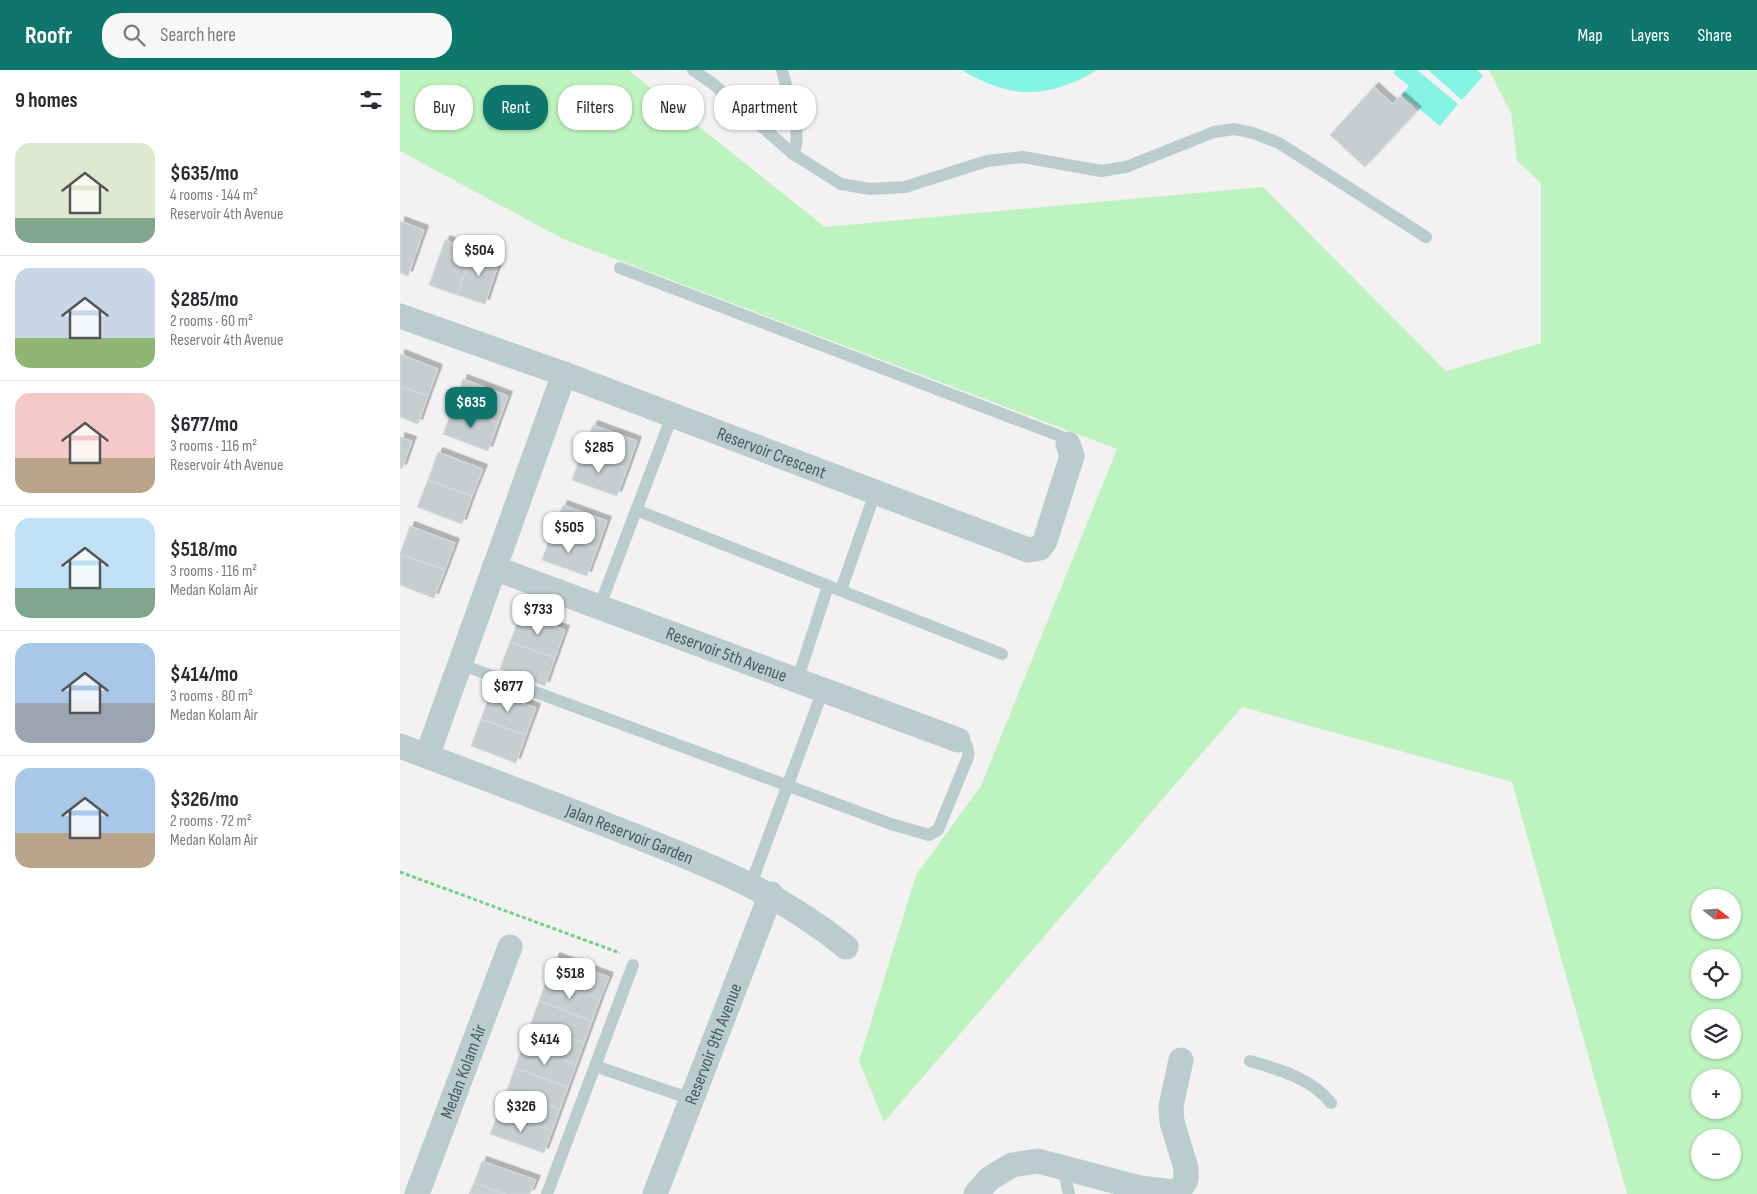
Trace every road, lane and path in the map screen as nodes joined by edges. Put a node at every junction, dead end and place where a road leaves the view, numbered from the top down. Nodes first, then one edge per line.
1 (693, 70) edge
2 (782, 70) edge
3 (793, 154) junction
4 (1426, 237) dead end
5 (620, 268) dead end
6 (400, 316) edge
7 (564, 374) junction
8 (672, 416) junction
9 (1068, 444) joint
10 (875, 493) junction
11 (636, 510) junction
12 (494, 568) junction
13 (828, 586) junction
14 (841, 590) junction
15 (599, 608) junction
16 (1002, 654) dead end
17 (460, 664) junction
18 (796, 680) junction
19 (823, 690) junction
20 (958, 740) joint
21 (400, 746) edge
22 (427, 756) junction
23 (788, 786) junction
24 (400, 872) edge
25 (761, 889) junction
26 (510, 947) dead end
27 (846, 947) dead end
28 (633, 965) joint
29 (1181, 1060) dead end
30 (1250, 1061) dead end
31 (595, 1066) junction
32 (691, 1099) junction
33 (1331, 1103) dead end
34 (1063, 1167) junction
35 (1141, 1191) edge
36 (417, 1194) edge
37 (547, 1194) edge
38 (655, 1194) edge
39 (976, 1194) edge
40 (1068, 1194) edge

1 - 3 lane
2 - 3 lane
3 - 4 lane
5 - 9 lane
6 - 7 street, Reservoir Crescent
7 - 8 street, Reservoir Crescent
7 - 12 street
8 - 10 street, Reservoir Crescent
8 - 11 lane
9 - 10 street, Reservoir Crescent
10 - 14 lane
11 - 13 lane
11 - 15 lane
12 - 15 street, Reservoir 5th Avenue
12 - 17 street
13 - 14 lane
13 - 18 lane
14 - 16 lane
15 - 18 street, Reservoir 5th Avenue
17 - 22 street
17 - 23 lane
18 - 19 street, Reservoir 5th Avenue
19 - 20 street, Reservoir 5th Avenue
19 - 23 lane
20 - 23 lane
21 - 22 street, Jalan Reservoir Garden
22 - 25 street, Jalan Reservoir Garden
23 - 25 lane
24 - 28 path
25 - 27 street, Jalan Reservoir Garden
25 - 32 street, Reservoir 9th Avenue
26 - 36 street, Medan Kolam Air
28 - 31 lane
29 - 35 street
30 - 33 lane
31 - 32 lane
31 - 37 lane
32 - 38 street, Reservoir 9th Avenue
34 - 35 street
34 - 39 street
34 - 40 lane

